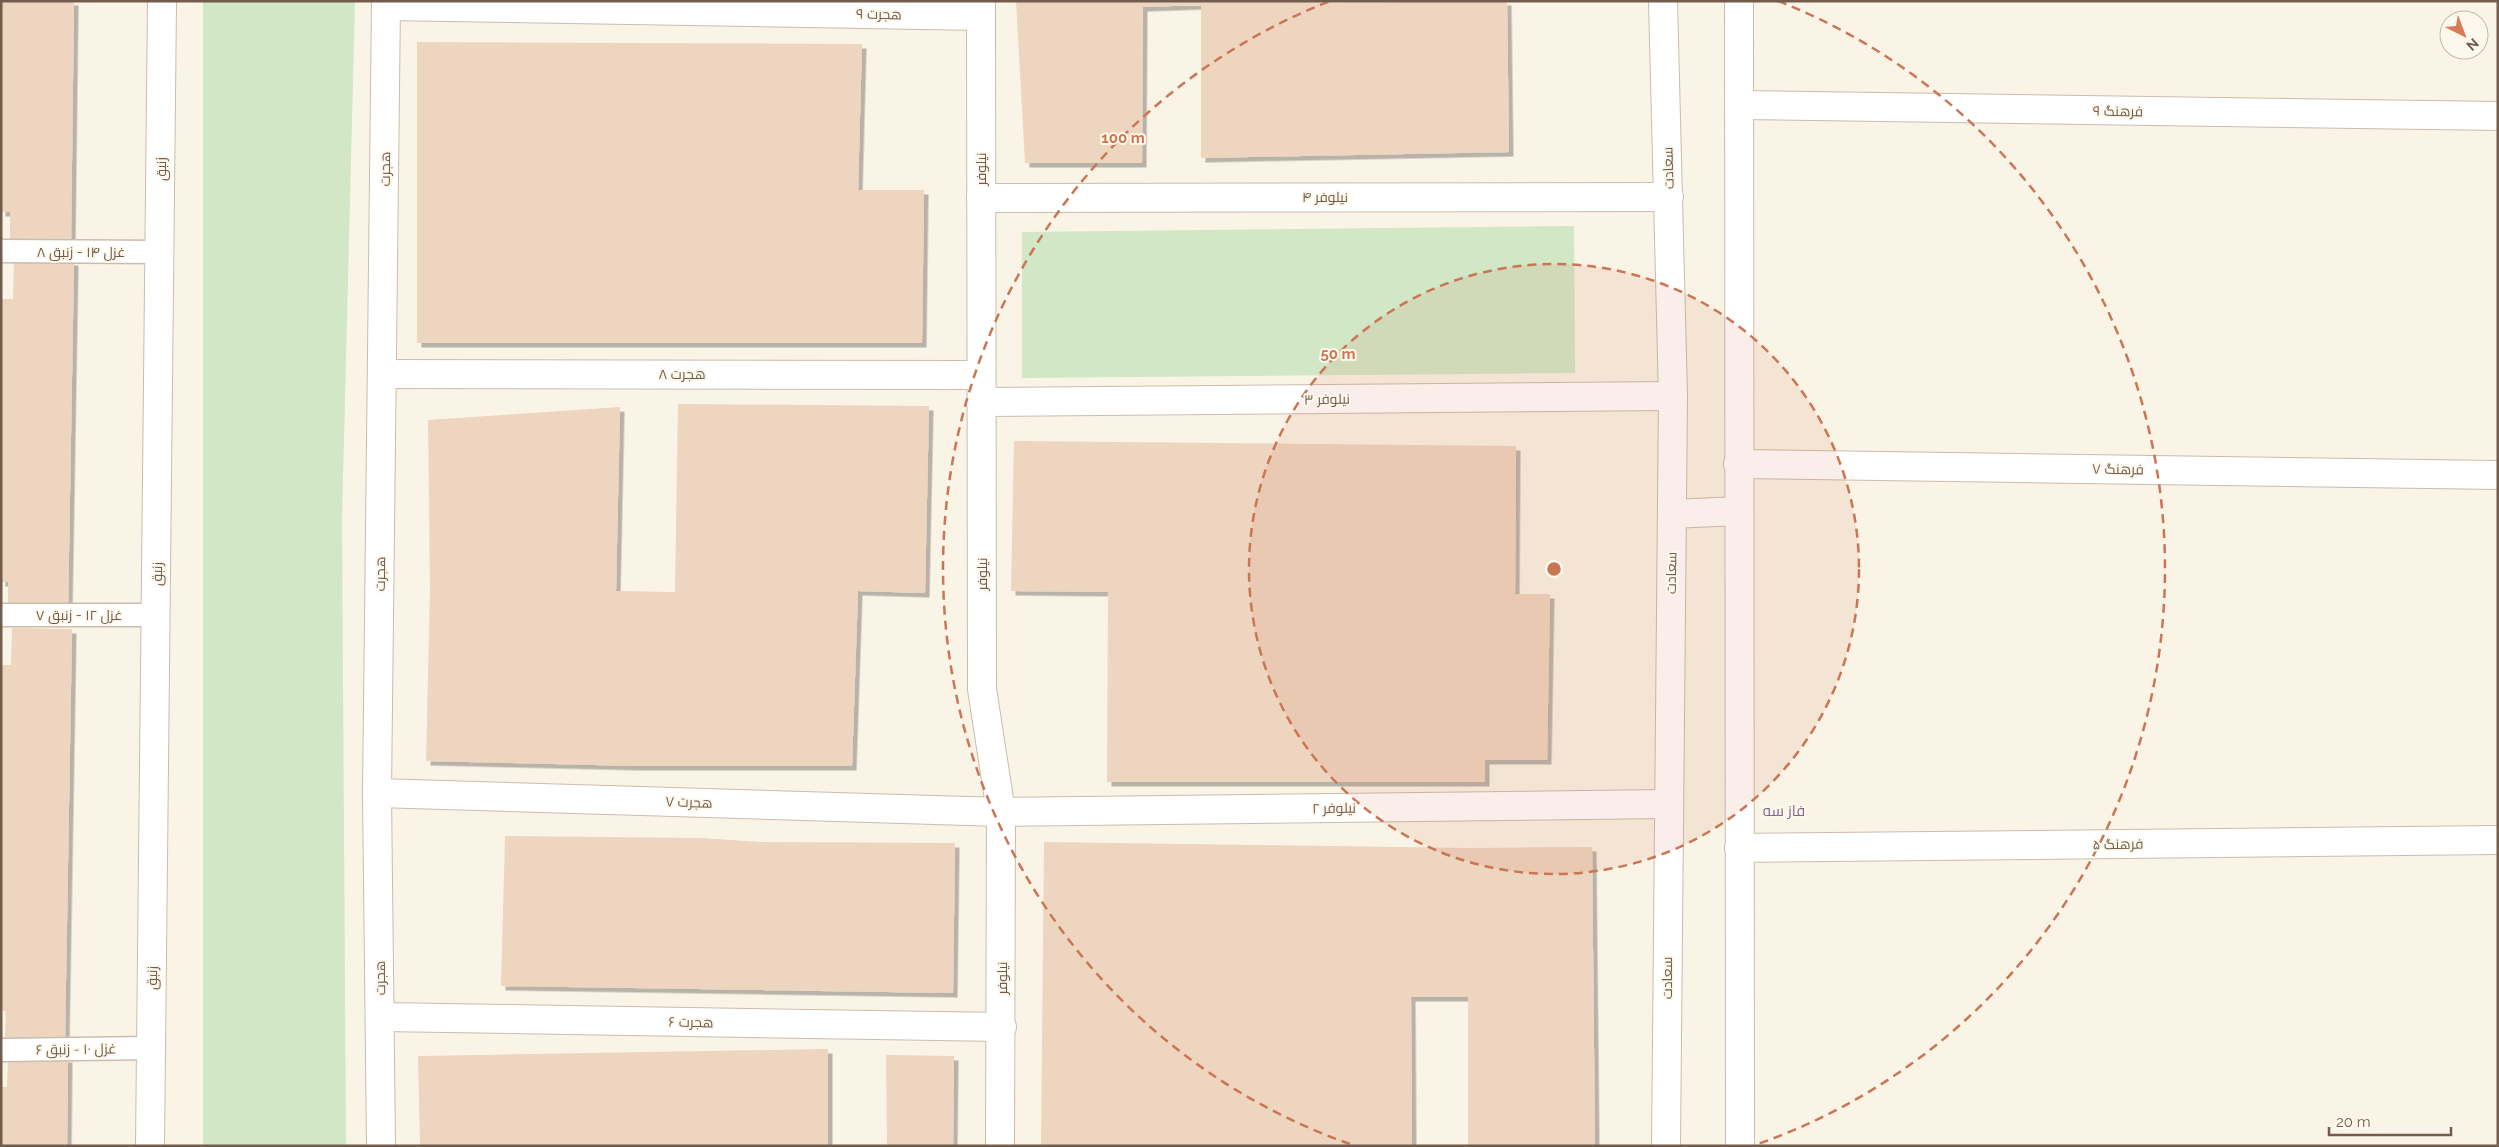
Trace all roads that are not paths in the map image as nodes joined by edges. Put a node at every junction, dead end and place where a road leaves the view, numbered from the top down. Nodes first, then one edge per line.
1 (162, 1) edge
2 (1663, 1) edge
3 (1738, 1) edge
4 (386, 4) edge
5 (981, 9) edge
6 (1739, 105) junction
7 (2498, 116) edge
8 (1669, 197) junction
9 (981, 198) junction
10 (1, 251) edge
11 (161, 252) junction
12 (382, 374) junction
13 (981, 375) junction
14 (1673, 396) junction
15 (981, 402) junction
16 (1738, 464) junction
17 (2498, 475) edge
18 (1739, 511) junction
19 (1672, 514) junction
20 (1, 615) edge
21 (156, 616) junction
22 (377, 793) junction
23 (1668, 804) junction
24 (1001, 812) junction
25 (2498, 840) edge
26 (1739, 848) junction
27 (381, 1016) junction
28 (1002, 1027) junction
29 (151, 1048) junction
30 (1, 1050) edge
31 (150, 1146) edge
32 (381, 1146) edge
33 (1000, 1146) edge
34 (1666, 1146) edge
35 (1740, 1146) edge

1 - 11 street, زنبق
2 - 8 street, سعادت
3 - 6 street
4 - 5 street, هجرت ۹
4 - 12 street, هجرت
5 - 9 street, نیلوفر
6 - 7 street, فرهنگ ۹
6 - 16 street
8 - 9 street, نیلوفر ۴
8 - 14 street, سعادت
9 - 13 street, نیلوفر
10 - 11 lane, غزل ۱۴ - زنبق ۸
11 - 21 street, زنبق
12 - 13 street, هجرت ۸
12 - 22 street, هجرت
13 - 15 street, نیلوفر
14 - 15 street, نیلوفر ۳
14 - 19 street, سعادت
15 - 24 street, نیلوفر
16 - 17 street, فرهنگ ۷
16 - 18 street
18 - 19 street
18 - 26 street
19 - 23 street, سعادت
20 - 21 lane, غزل ۱۲ - زنبق ۷
21 - 29 street, زنبق
22 - 24 street, هجرت ۷
22 - 27 street, هجرت
23 - 24 street, نیلوفر ۲
23 - 34 street, سعادت
24 - 28 street, نیلوفر
25 - 26 street, فرهنگ ۵
26 - 35 street
27 - 28 street, هجرت ۶
27 - 32 street, هجرت
28 - 33 street, نیلوفر
29 - 30 lane, غزل ۱۰ - زنبق ۶
29 - 31 street, زنبق

